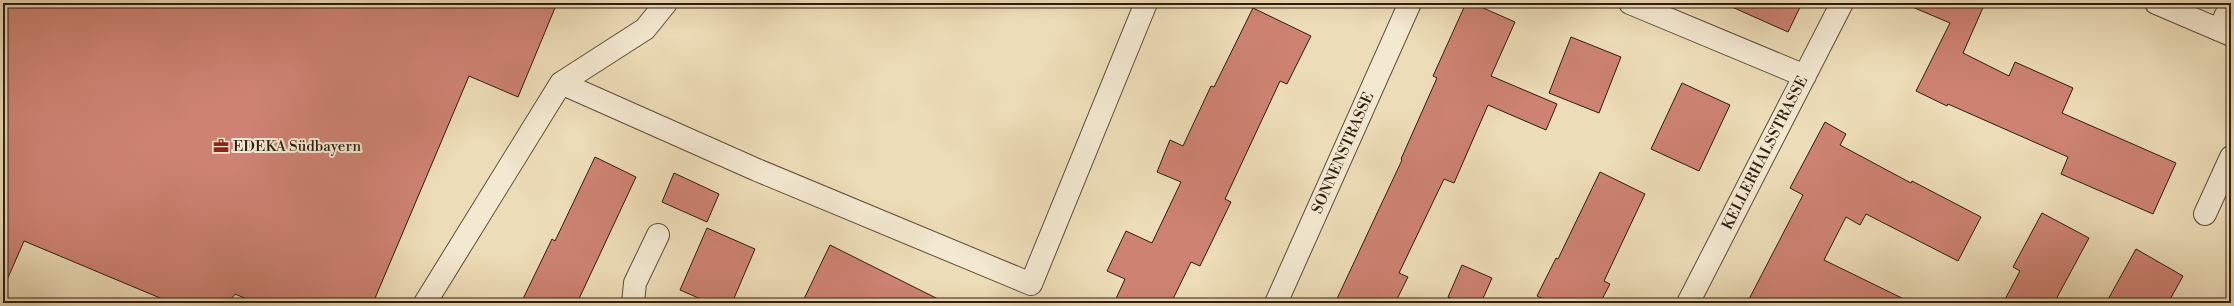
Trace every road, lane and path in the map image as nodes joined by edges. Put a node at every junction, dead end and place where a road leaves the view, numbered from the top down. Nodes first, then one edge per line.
1 (666, 3) edge
2 (1146, 3) edge
3 (1410, 3) edge
4 (1630, 3) edge
5 (1842, 3) edge
6 (2156, 3) edge
7 (2231, 4) edge
8 (2225, 33) edge
9 (1805, 76) junction
10 (561, 82) junction
11 (2231, 157) edge
12 (2205, 214) dead end
13 (658, 235) dead end
14 (425, 303) edge
15 (633, 303) edge
16 (1276, 303) edge
17 (1688, 303) edge

1 - 10 street
2 - 10 street
3 - 16 street, SONNENSTRASSE
4 - 9 street
5 - 9 street, KELLERHALSSTRASSE
6 - 8 street
7 - 8 street
9 - 17 street, KELLERHALSSTRASSE
10 - 14 street
11 - 12 street
13 - 15 street

